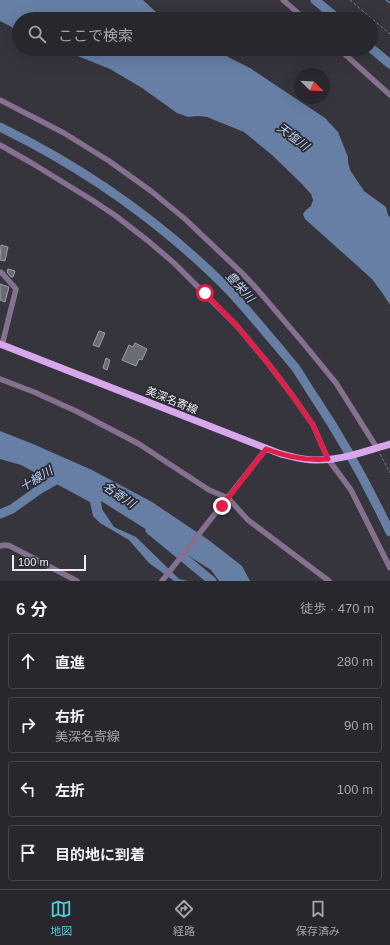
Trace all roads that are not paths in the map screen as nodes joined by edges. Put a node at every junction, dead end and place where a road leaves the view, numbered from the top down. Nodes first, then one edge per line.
1 (283, 0) edge
2 (297, 12) edge
3 (347, 56) edge
4 (390, 95) edge
5 (0, 100) edge
6 (0, 145) edge
7 (0, 272) edge
8 (1, 344) edge
9 (0, 380) edge
10 (390, 444) edge
11 (377, 448) junction
12 (266, 449) junction
13 (328, 459) junction
14 (228, 498) junction
15 (0, 546) edge
16 (390, 568) edge
17 (77, 581) edge
18 (162, 581) edge
19 (329, 581) edge

1 - 2 street
3 - 4 street
5 - 11 street
6 - 13 street
7 - 8 street
8 - 12 main road, 美深名寄線
9 - 14 street
10 - 11 main road, 美深名寄線
11 - 13 main road, 美深名寄線
12 - 13 main road, 美深名寄線
12 - 14 street
13 - 16 street
14 - 18 street
14 - 19 street
15 - 17 street

